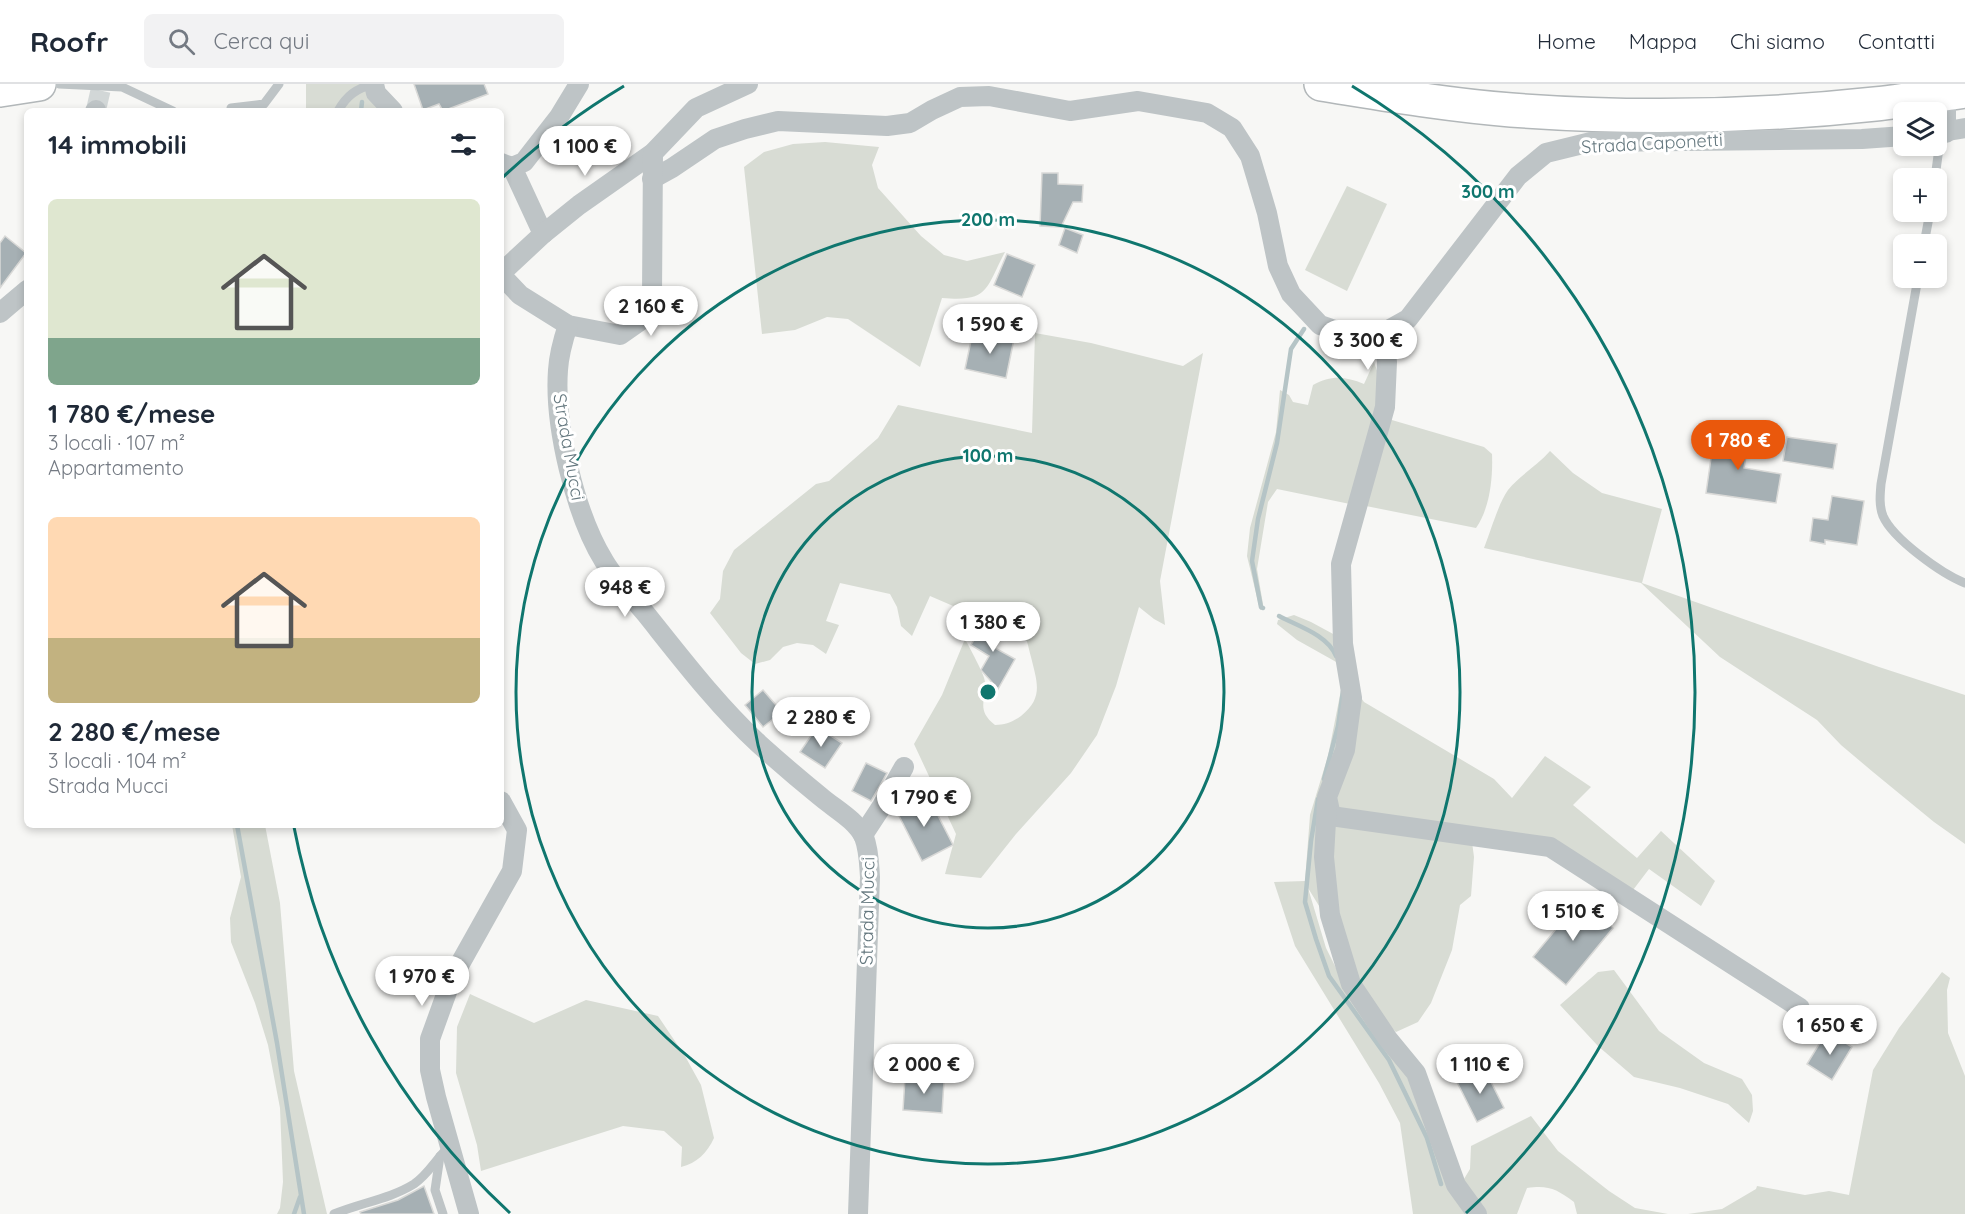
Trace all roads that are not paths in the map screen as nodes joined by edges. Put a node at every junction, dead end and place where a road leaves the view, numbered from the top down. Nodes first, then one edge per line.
1 (39, 84) edge
2 (59, 84) edge
3 (279, 84) edge
4 (374, 84) edge
5 (579, 84) edge
6 (748, 84) edge
7 (1321, 84) edge
8 (0, 90) edge
9 (1955, 100) edge
10 (167, 108) edge
11 (231, 108) dead end
12 (340, 108) edge
13 (390, 108) edge
14 (1947, 119) edge
15 (1965, 128) edge
16 (1947, 132) edge
17 (1893, 137) edge
18 (653, 153) junction
19 (506, 165) edge
20 (652, 179) junction
21 (543, 234) junction
22 (504, 271) edge
23 (504, 278) edge
24 (1916, 288) edge
25 (24, 293) edge
26 (0, 313) edge
27 (568, 325) junction
28 (1383, 333) junction
29 (1965, 583) edge
30 (904, 767) dead end
31 (1327, 797) junction
32 (504, 806) edge
33 (863, 835) junction
34 (1800, 1008) dead end
35 (445, 1150) junction
36 (334, 1214) edge
37 (443, 1214) edge
38 (470, 1214) edge
39 (858, 1214) edge
40 (1477, 1214) edge

1 - 8 highway
2 - 10 lane
3 - 11 lane
4 - 12 lane
4 - 13 street
5 - 19 street
6 - 18 street
7 - 9 highway
9 - 14 street
15 - 16 street
17 - 28 street, Strada Caponetti
18 - 20 street
18 - 21 street
19 - 21 street
20 - 27 street
20 - 28 street
21 - 22 street
23 - 27 street
24 - 29 lane
25 - 26 street
27 - 33 street, Strada Mucci
28 - 31 street
30 - 33 street
31 - 34 street
31 - 40 street
32 - 35 street
33 - 39 street, Strada Mucci
35 - 36 lane
35 - 37 lane
35 - 38 street

